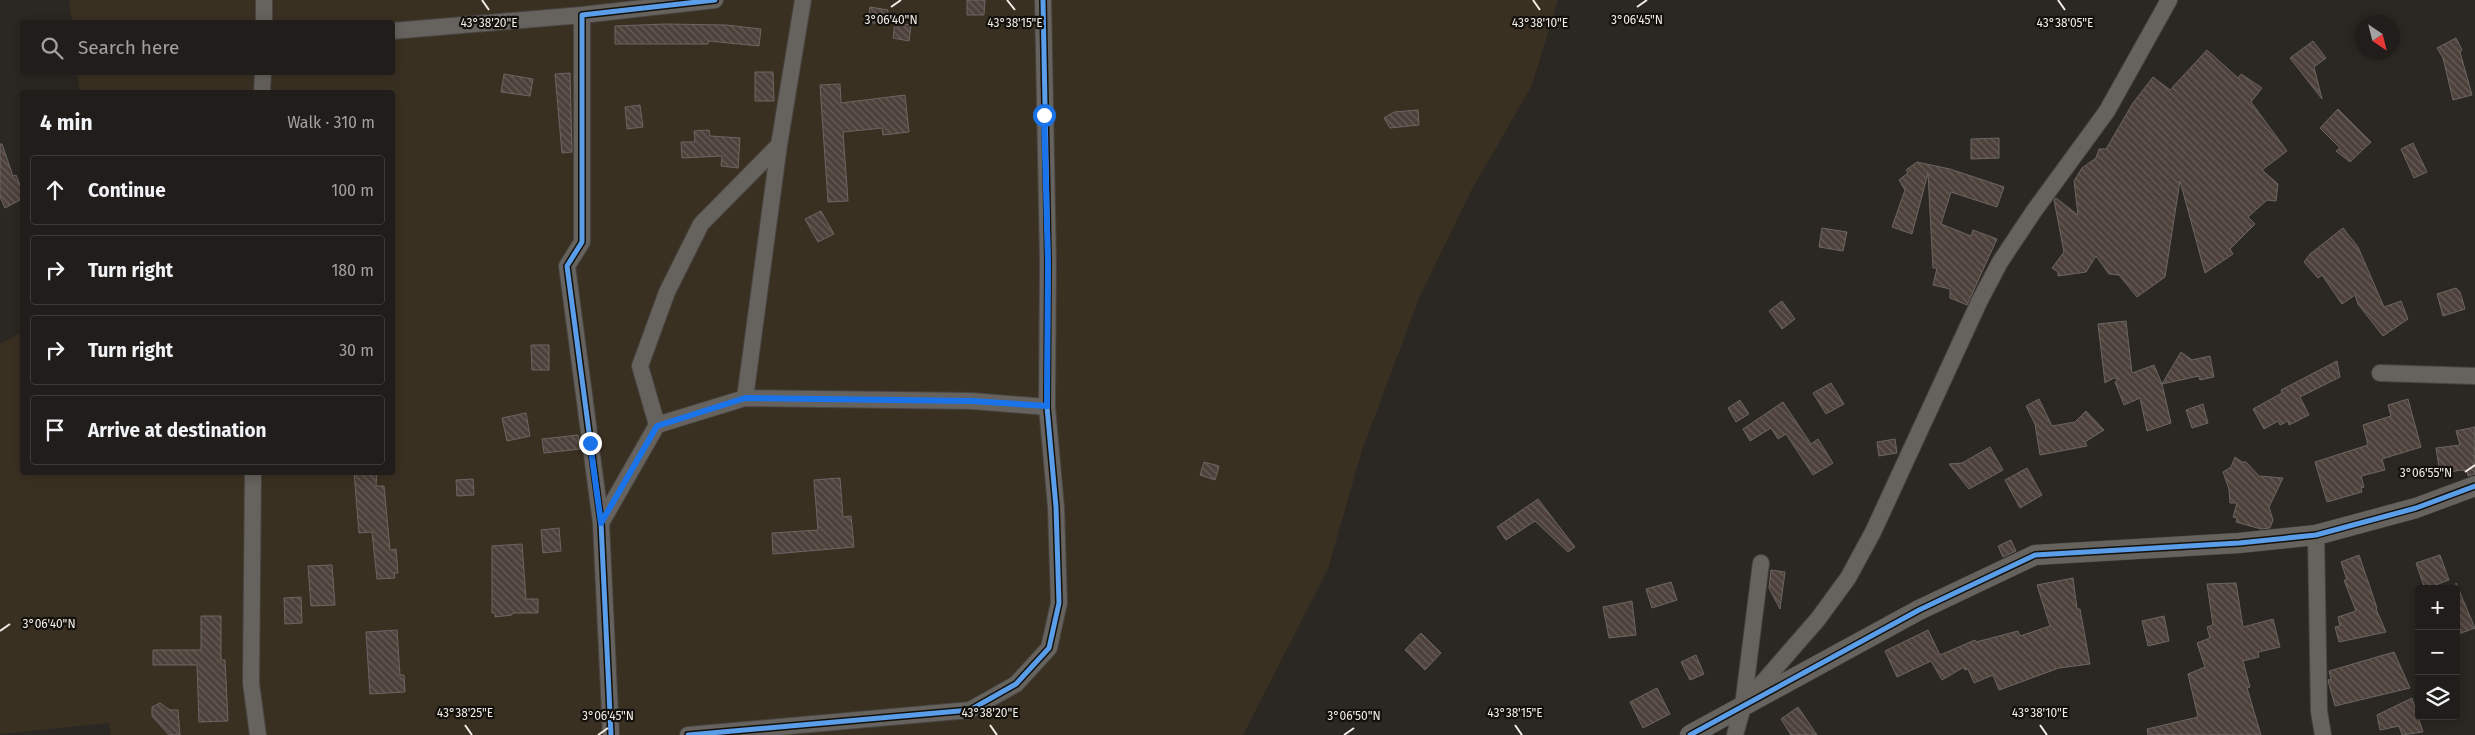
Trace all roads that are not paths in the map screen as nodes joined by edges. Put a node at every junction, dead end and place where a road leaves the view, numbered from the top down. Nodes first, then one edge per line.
1 (264, 0) edge
2 (715, 0) edge
3 (803, 0) edge
4 (1043, 0) edge
5 (2169, 0) edge
6 (582, 15) junction
7 (264, 20) edge
8 (395, 31) edge
9 (263, 75) edge
10 (262, 90) edge
11 (780, 145) junction
12 (2380, 372) dead end
13 (2475, 376) edge
14 (745, 398) junction
15 (1047, 406) junction
16 (657, 426) junction
17 (253, 475) edge
18 (2475, 486) edge
19 (601, 523) junction
20 (2316, 535) junction
21 (1761, 563) dead end
22 (1743, 706) junction
23 (258, 735) edge
24 (611, 735) edge
25 (688, 735) edge
26 (1690, 735) edge
27 (1735, 735) edge
28 (2323, 735) edge

1 - 7 street
2 - 6 street
3 - 11 street
4 - 15 street
5 - 22 street
6 - 8 street
6 - 19 street
9 - 10 street
11 - 14 street
11 - 16 street
12 - 13 street
14 - 15 street
14 - 16 street
15 - 25 street
16 - 19 street
17 - 23 street
18 - 20 street
19 - 24 street
20 - 22 street
20 - 28 street
21 - 22 street
22 - 26 street
22 - 27 street

